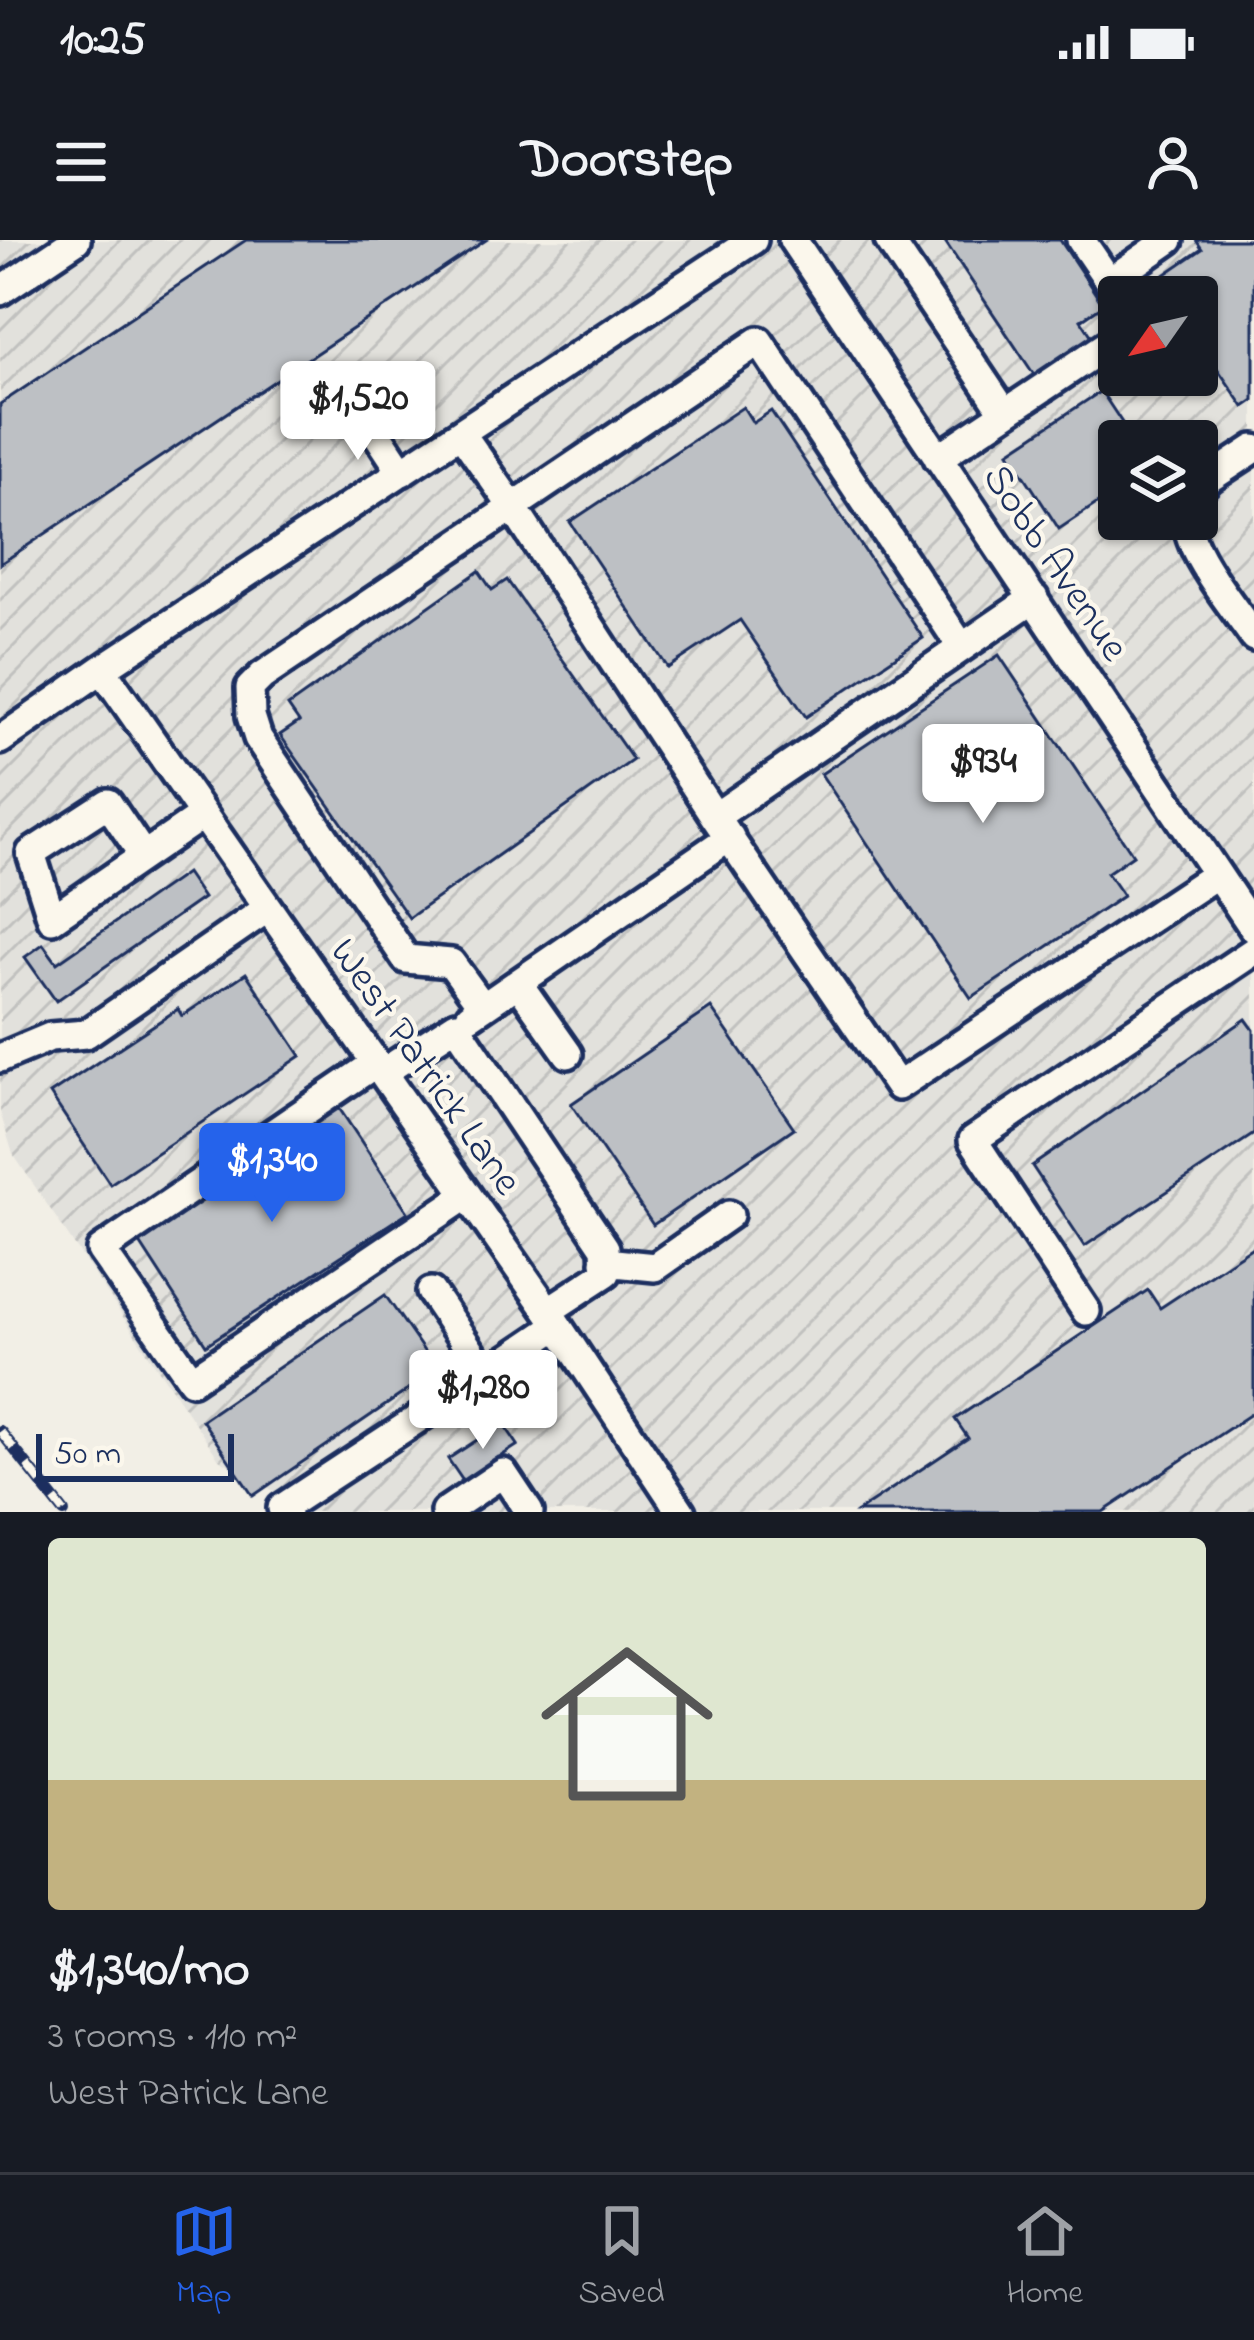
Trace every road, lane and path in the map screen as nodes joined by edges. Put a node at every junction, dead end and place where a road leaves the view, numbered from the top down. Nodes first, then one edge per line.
1 (76, 240) edge
2 (753, 240) edge
3 (793, 240) edge
4 (889, 240) edge
5 (1081, 240) edge
6 (1169, 240) edge
7 (1106, 276) edge
8 (1129, 276) edge
9 (0, 291) edge
10 (1098, 351) edge
11 (352, 396) dead end
12 (1005, 413) junction
13 (461, 433) junction
14 (1254, 449) edge
15 (938, 458) junction
16 (402, 472) junction
17 (1218, 473) edge
18 (512, 506) junction
19 (1192, 540) edge
20 (1034, 598) junction
21 (1254, 637) edge
22 (961, 646) junction
23 (102, 669) junction
24 (0, 740) edge
25 (203, 815) junction
26 (722, 827) junction
27 (142, 855) dead end
28 (1216, 874) junction
29 (268, 908) junction
30 (1254, 929) edge
31 (1254, 951) edge
32 (518, 982) junction
33 (483, 1007) junction
34 (456, 1025) junction
35 (568, 1054) dead end
36 (0, 1058) edge
37 (379, 1068) junction
38 (466, 1195) junction
39 (729, 1215) dead end
40 (605, 1262) junction
41 (431, 1292) dead end
42 (1086, 1311) dead end
43 (553, 1318) junction
44 (487, 1374) junction
45 (287, 1512) edge
46 (446, 1512) edge
47 (529, 1512) edge
48 (681, 1512) edge

1 - 9 street
2 - 13 street
3 - 15 street, Sobb Avenue
4 - 12 street
5 - 7 street
6 - 8 street
10 - 12 street
11 - 16 street
12 - 15 street
13 - 16 street
13 - 18 street
14 - 17 street
15 - 20 street, Sobb Avenue
16 - 23 street
18 - 22 street
18 - 26 street
18 - 33 street
19 - 21 street
20 - 22 street
20 - 28 street, Sobb Avenue
22 - 26 street
23 - 24 street
23 - 25 street, West Patrick Lane
25 - 27 street
25 - 29 street, West Patrick Lane
26 - 28 street
26 - 32 street
28 - 30 street, Sobb Avenue
29 - 36 street
29 - 37 street, West Patrick Lane
31 - 42 street
32 - 33 street
32 - 35 street
33 - 34 street
34 - 37 street
34 - 40 street
37 - 38 street, West Patrick Lane
37 - 38 street
38 - 43 street, West Patrick Lane
39 - 40 street
40 - 43 street
41 - 44 street
43 - 44 street
43 - 48 street, West Patrick Lane
44 - 45 street
46 - 47 street

